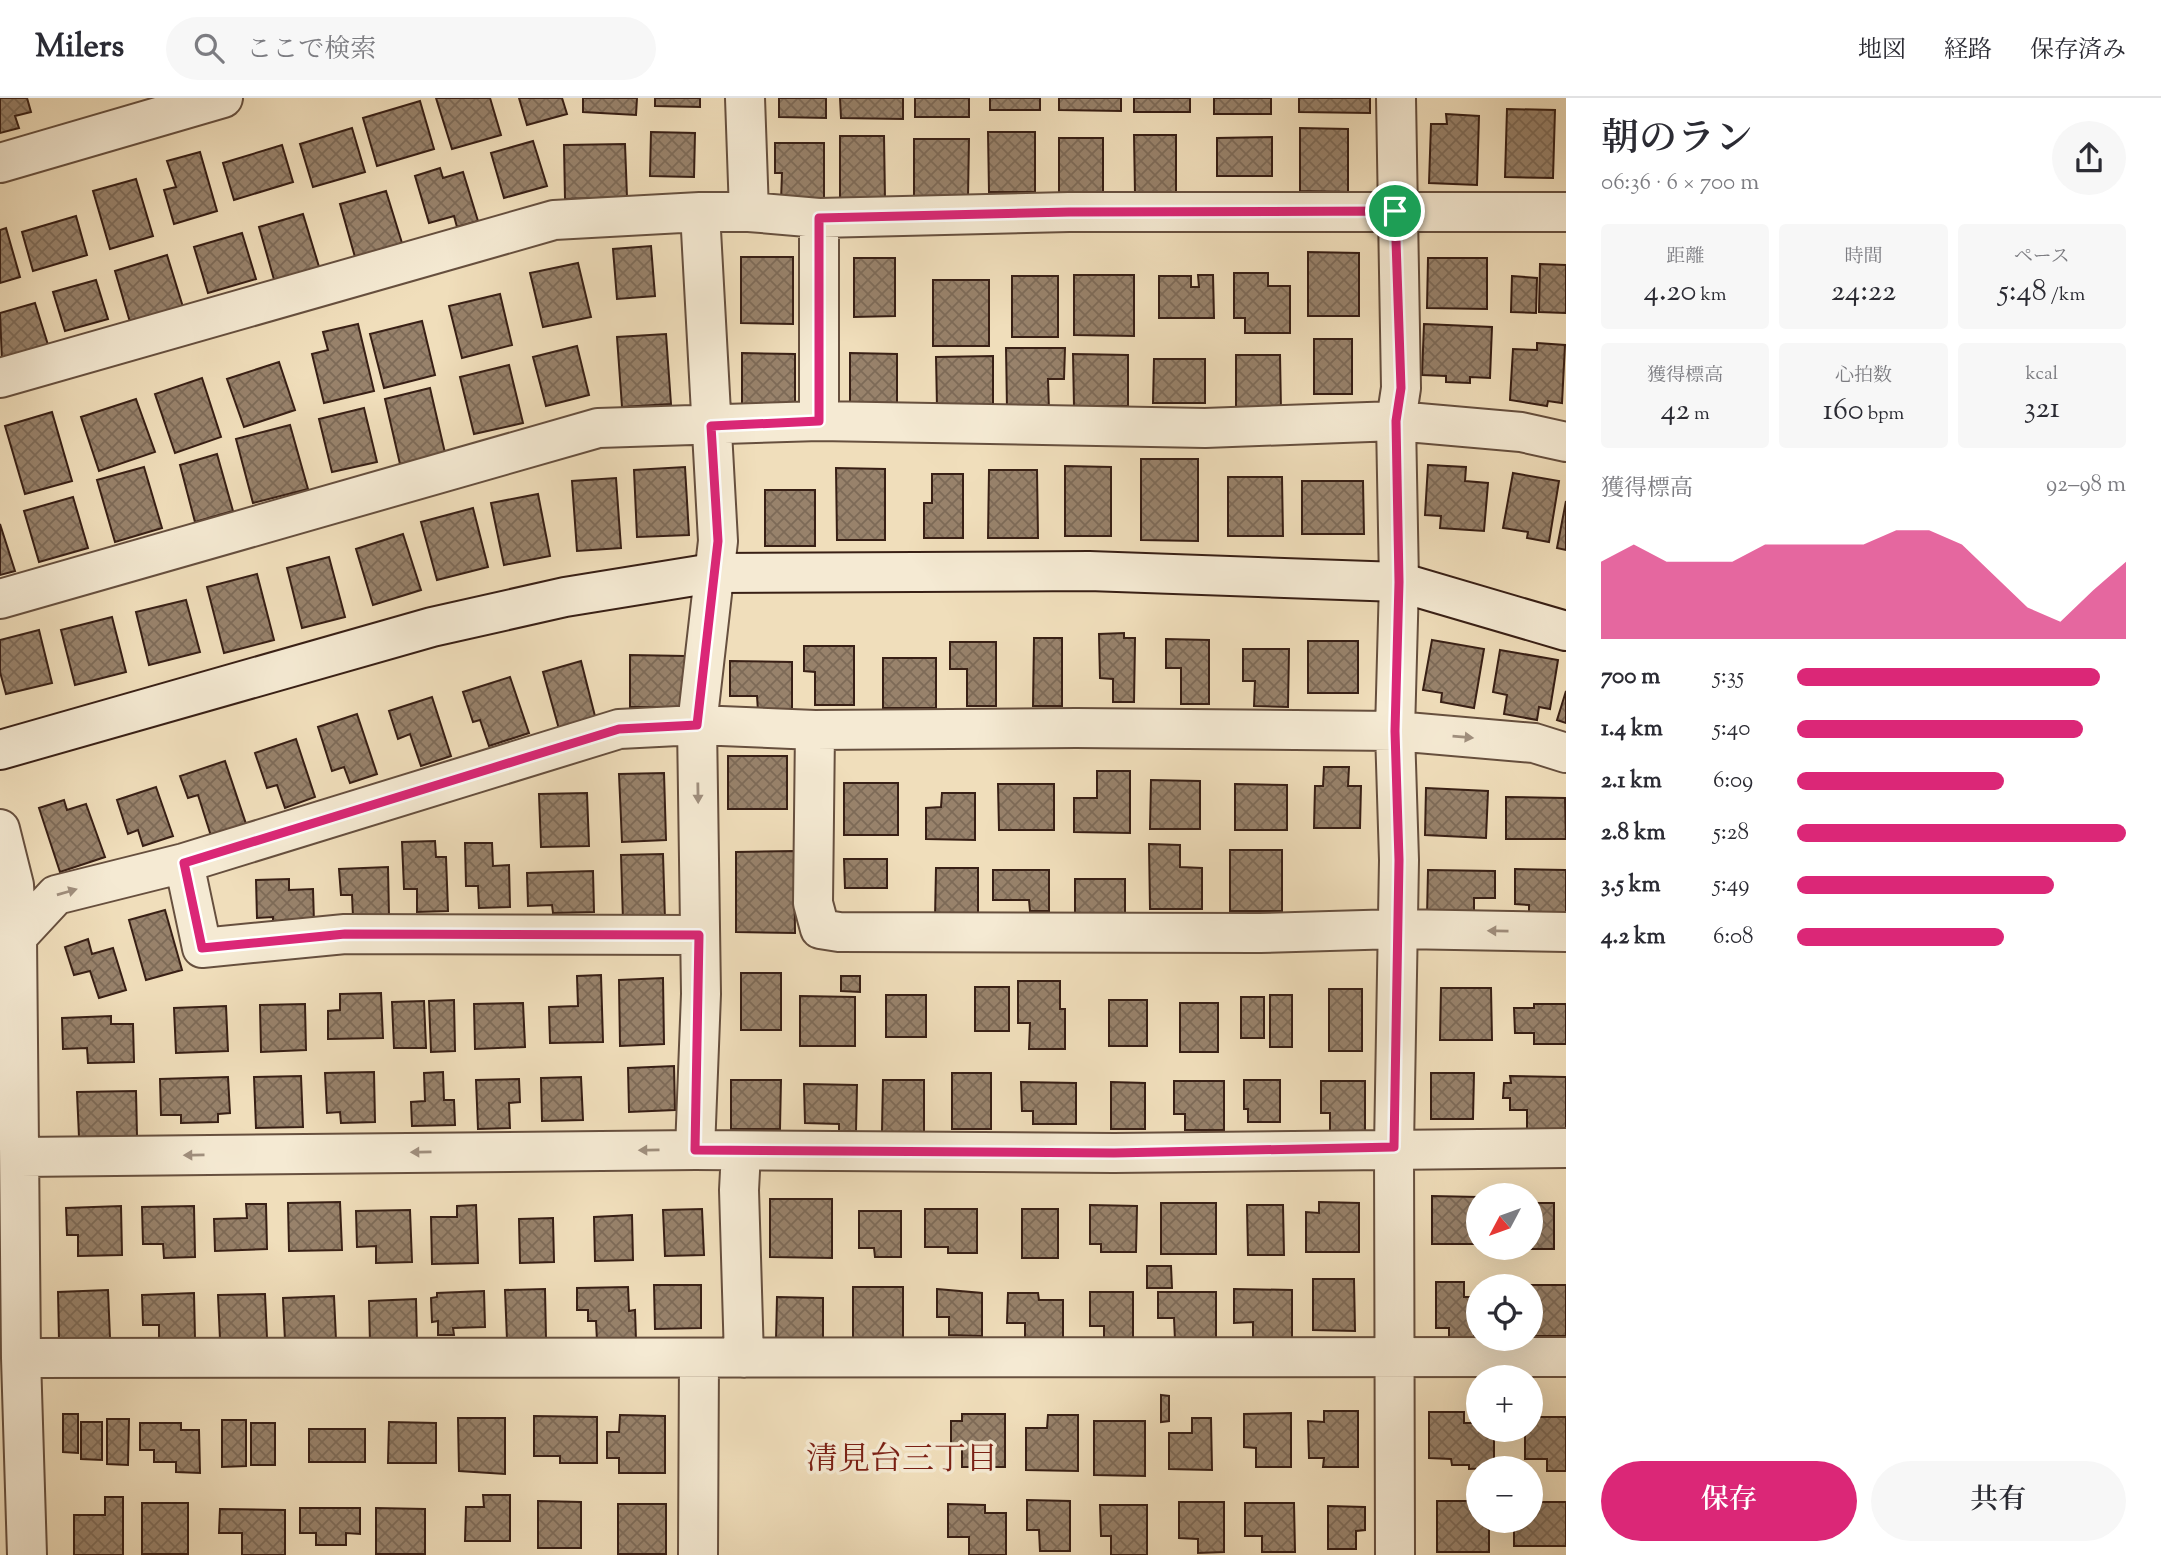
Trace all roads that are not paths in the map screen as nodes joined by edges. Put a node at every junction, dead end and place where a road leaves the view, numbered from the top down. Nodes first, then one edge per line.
1 (223, 98) edge
2 (745, 98) edge
3 (1396, 98) edge
4 (0, 163) edge
5 (1395, 211) junction
6 (700, 212) junction
7 (749, 212) junction
8 (1566, 212) edge
9 (819, 218) junction
10 (0, 378) edge
11 (819, 421) junction
12 (1396, 421) junction
13 (711, 426) junction
14 (1566, 442) edge
15 (713, 573) junction
16 (1399, 582) junction
17 (0, 599) edge
18 (1566, 631) edge
19 (697, 725) junction
20 (815, 730) junction
21 (1395, 731) junction
22 (0, 750) edge
23 (1566, 753) edge
24 (0, 829) edge
25 (184, 863) junction
26 (1398, 929) junction
27 (1566, 932) edge
28 (699, 935) junction
29 (9, 937) edge
30 (1394, 1147) junction
31 (1566, 1148) edge
32 (695, 1150) junction
33 (741, 1152) junction
34 (21, 1157) junction
35 (21, 1357) junction
36 (1566, 1357) edge
37 (744, 1358) junction
38 (1397, 1358) junction
39 (699, 1359) junction
40 (27, 1555) edge
41 (698, 1555) edge
42 (1395, 1555) edge

1 - 4 street
2 - 7 street
3 - 5 street
5 - 8 street
5 - 9 street
5 - 12 street
6 - 7 street
6 - 10 street
6 - 13 street
7 - 9 street
9 - 11 street
11 - 12 street
11 - 13 street
12 - 14 street
12 - 16 street
13 - 15 street
13 - 17 street
15 - 16 street
15 - 19 street
15 - 22 street
16 - 18 street
16 - 21 street
19 - 20 street
19 - 25 street
19 -> 28 street
20 - 21 street
20 - 26 street
21 -> 23 street
21 - 26 street
24 - 29 street
25 - 28 street
29 -> 25 street
27 -> 26 street
26 - 30 street
28 - 32 street
29 - 34 street
30 - 31 street
30 - 33 street
30 - 38 street
32 - 33 street
32 -> 34 street
33 - 37 street
34 - 35 street
35 - 39 street
35 - 40 street
36 - 38 street
37 - 38 street
37 - 39 street
38 - 42 street
39 - 41 street

